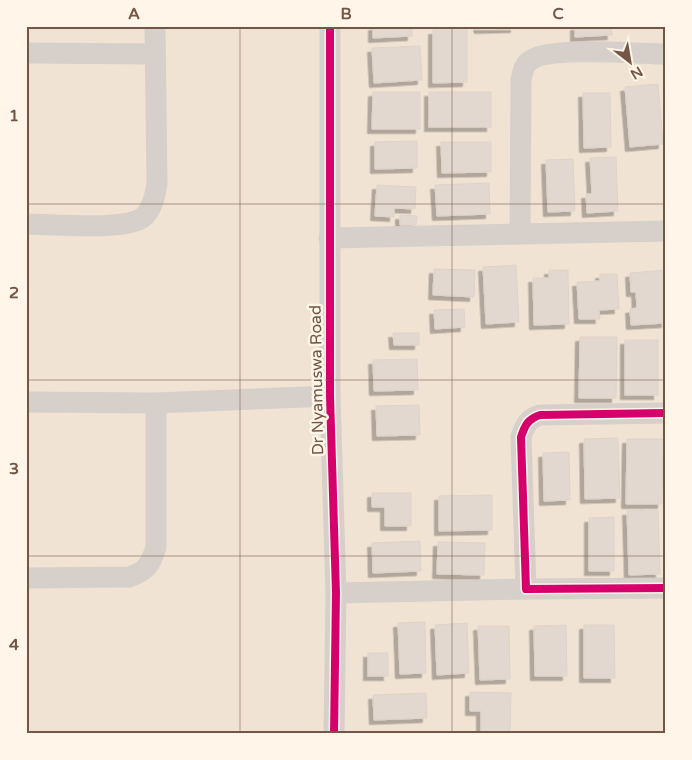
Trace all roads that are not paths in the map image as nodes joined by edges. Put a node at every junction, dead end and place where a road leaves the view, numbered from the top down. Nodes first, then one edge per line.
1 (155, 26) edge
2 (330, 26) edge
3 (26, 53) edge
4 (155, 54) junction
5 (666, 54) edge
6 (26, 224) edge
7 (666, 231) edge
8 (520, 233) junction
9 (329, 238) junction
10 (330, 396) junction
11 (26, 402) edge
12 (156, 403) junction
13 (666, 413) edge
14 (26, 578) edge
15 (666, 588) edge
16 (526, 589) junction
17 (336, 593) junction
18 (334, 734) edge

1 - 4 street
2 - 9 street, Dr Nyamuswa Road
3 - 4 street
4 - 6 street
5 - 8 street
7 - 8 street
8 - 9 street
9 - 10 street, Dr Nyamuswa Road
10 - 12 street
10 - 17 street, Dr Nyamuswa Road
11 - 12 street
12 - 14 street
13 - 16 street
15 - 16 street
16 - 17 street
17 - 18 street, Dr Nyamuswa Road

